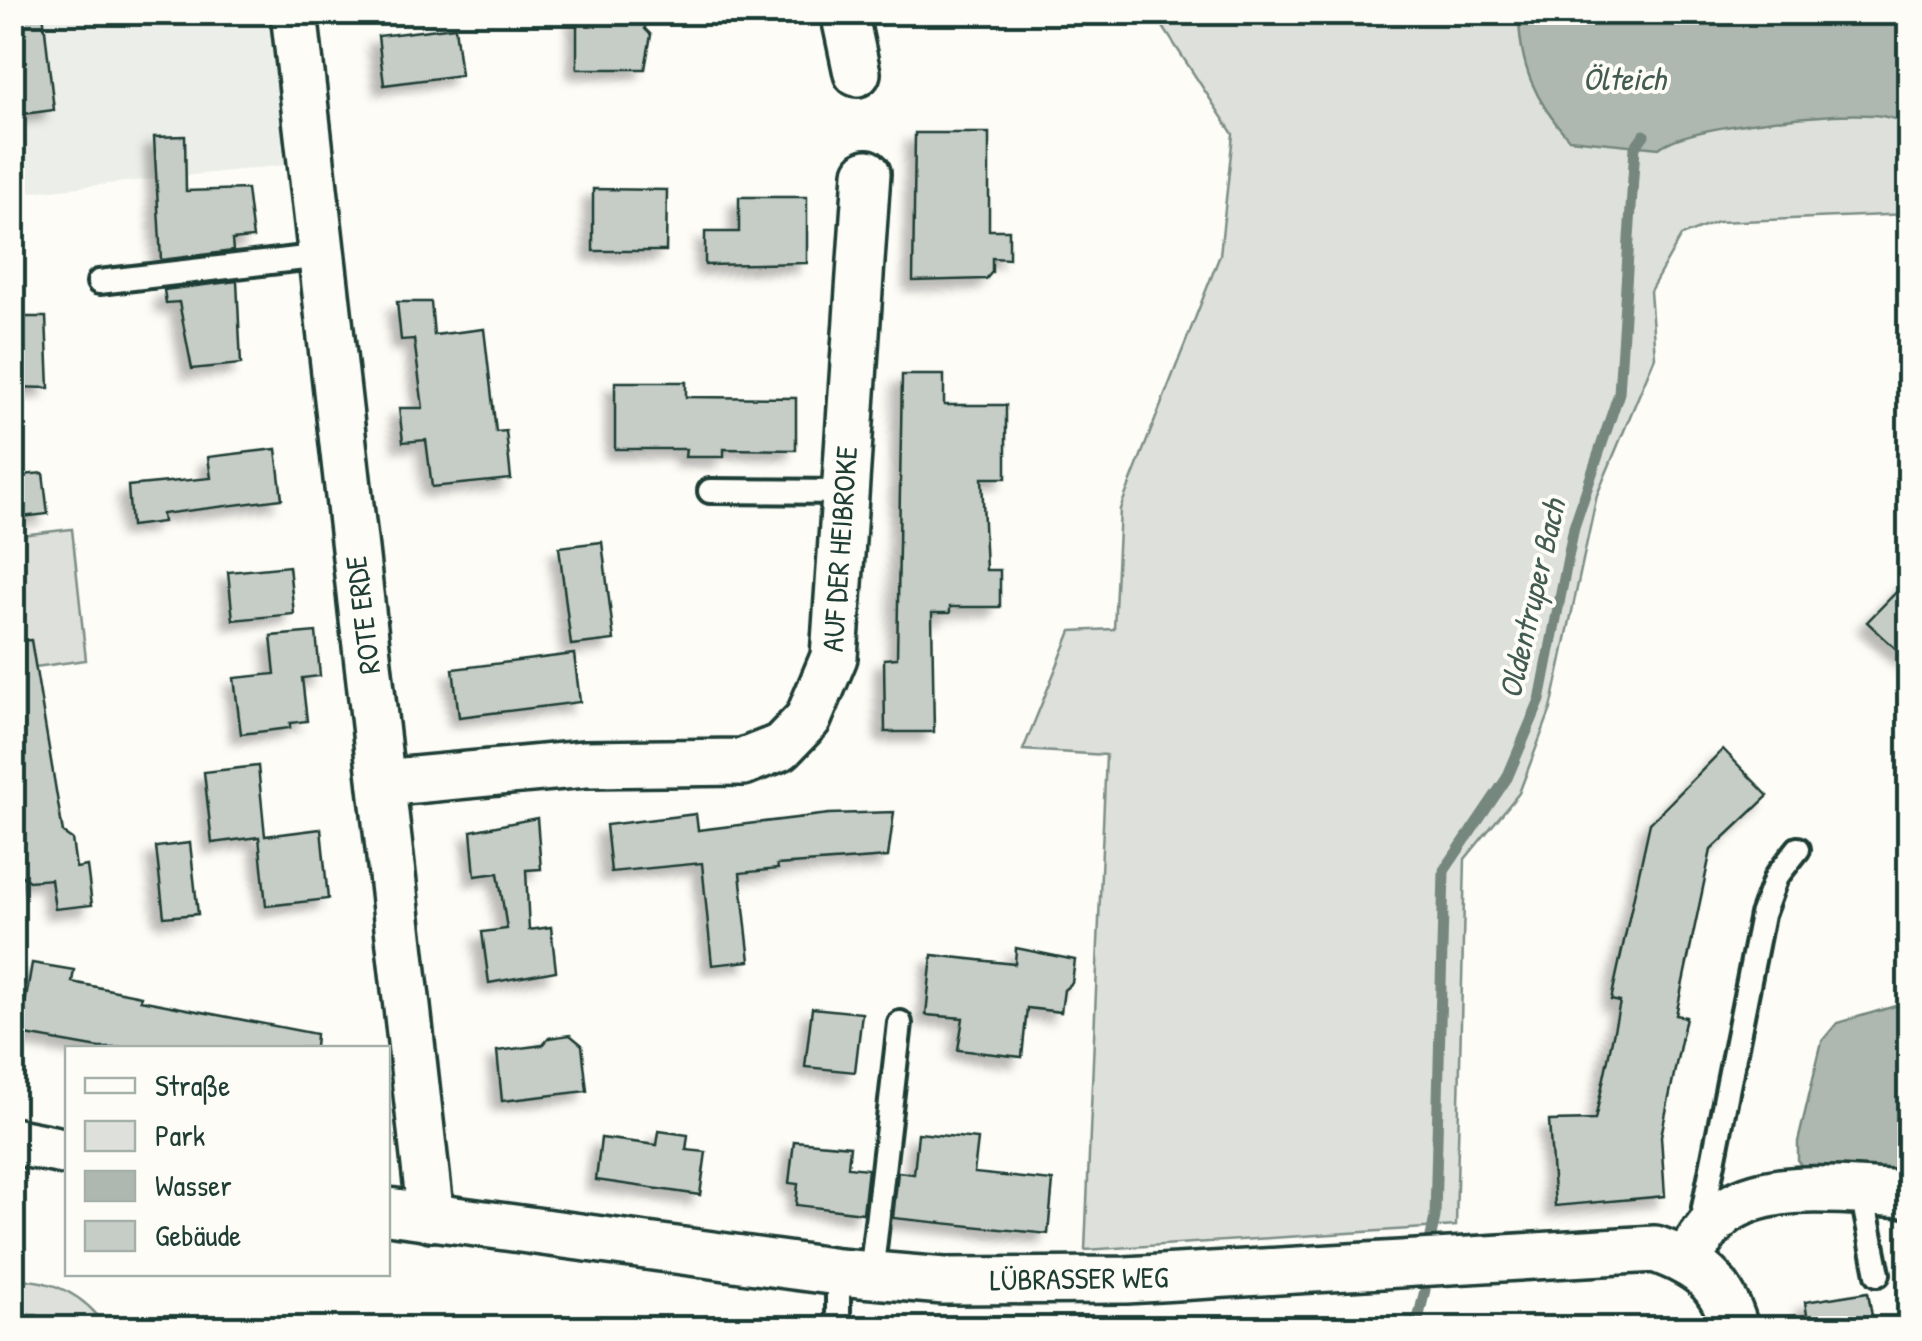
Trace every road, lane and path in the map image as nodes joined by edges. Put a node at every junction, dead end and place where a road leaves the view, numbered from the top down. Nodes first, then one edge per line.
1 (294, 12) edge
2 (844, 12) edge
3 (858, 73) dead end
4 (867, 173) dead end
5 (322, 256) junction
6 (99, 282) dead end
7 (710, 492) dead end
8 (844, 492) junction
9 (382, 783) junction
10 (1798, 849) dead end
11 (900, 1023) dead end
12 (12, 1141) edge
13 (65, 1151) edge
14 (1862, 1193) junction
15 (1910, 1194) edge
16 (409, 1215) edge
17 (1714, 1222) junction
18 (1686, 1262) junction
19 (855, 1273) junction
20 (1878, 1274) dead end
21 (838, 1328) edge
22 (1735, 1328) edge

1 - 5 street, ROTE ERDE
2 - 3 street
4 - 8 street, AUF DER HEIBROKE
5 - 6 lane
5 - 9 street, ROTE ERDE
7 - 8 lane
8 - 9 street, AUF DER HEIBROKE
9 - 16 street, ROTE ERDE
10 - 17 lane
11 - 19 lane
12 - 13 street
14 - 15 street
14 - 17 street
14 - 20 lane
16 - 19 street, LÜBRASSER WEG
17 - 18 street
18 - 19 street, LÜBRASSER WEG
18 - 22 street, LÜBRASSER WEG
19 - 21 lane

